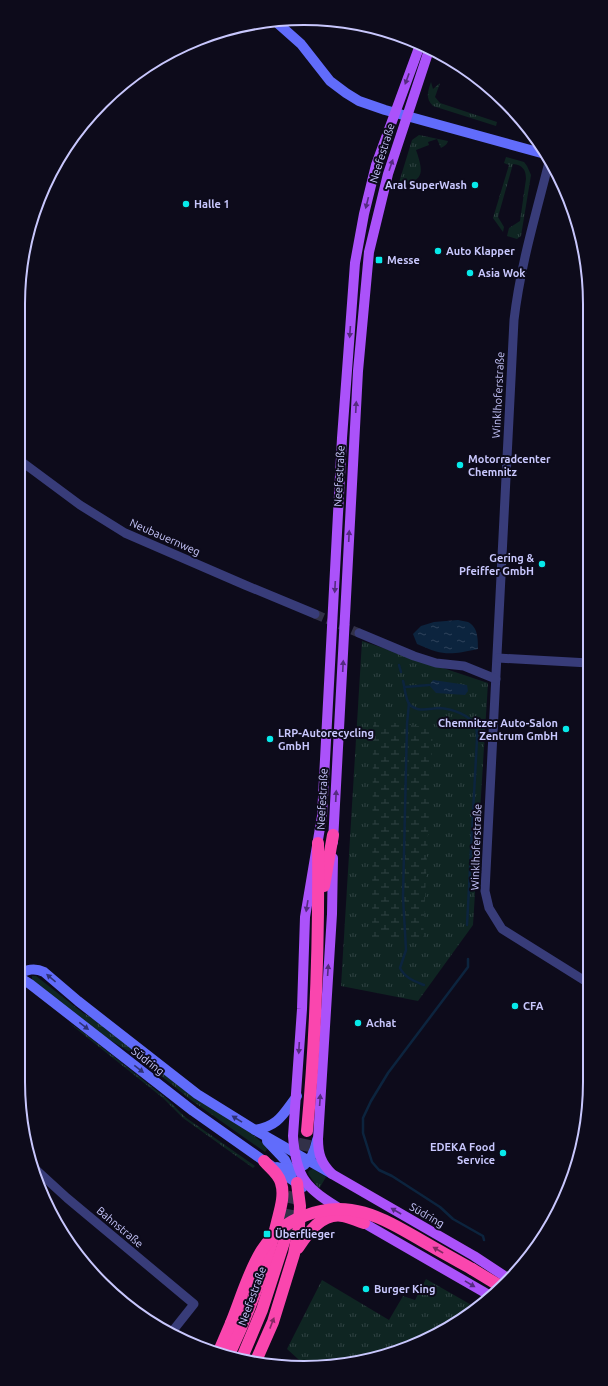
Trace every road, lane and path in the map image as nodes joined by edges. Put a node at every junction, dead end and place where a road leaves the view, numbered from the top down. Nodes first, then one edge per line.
1 (281, 26) edge
2 (418, 50) edge
3 (428, 54) edge
4 (395, 112) junction
5 (407, 116) junction
6 (538, 152) edge
7 (548, 168) edge
8 (25, 464) edge
9 (315, 614) tunnel mouth
10 (359, 633) tunnel mouth
11 (498, 658) junction
12 (583, 663) edge
13 (496, 679) junction
14 (334, 835) junction
15 (318, 843) junction
16 (319, 911) junction
17 (25, 972) edge
18 (583, 980) edge
19 (25, 982) edge
20 (297, 1096) junction
21 (254, 1130) junction
22 (307, 1131) tunnel mouth
23 (318, 1139) junction
24 (295, 1153) junction
25 (264, 1161) junction
26 (309, 1161) junction
27 (294, 1169) junction
28 (41, 1174) edge
29 (332, 1174) junction
30 (297, 1183) junction
31 (320, 1196) junction
32 (364, 1223) junction
33 (285, 1239) tunnel mouth
34 (294, 1254) junction
35 (504, 1276) edge
36 (496, 1284) edge
37 (486, 1293) edge
38 (174, 1329) edge
39 (220, 1348) edge
40 (231, 1351) edge
41 (243, 1354) edge
42 (258, 1357) edge

1 - 4 street
2 -> 4 main road, Neefestraße
3 - 5 main road, Neefestraße
4 - 5 street
4 -> 15 main road, Neefestraße
5 - 6 street
14 -> 5 main road, Neefestraße
7 - 11 street, Winklhoferstraße
8 - 9 street, Neubauernweg
10 - 13 street
11 - 12 street
11 - 13 street, Winklhoferstraße
13 - 18 street, Winklhoferstraße
14 - 16 highway, Neefestraße
23 -> 14 main road, Südring
15 - 16 highway, Neefestraße
15 -> 20 main road, Neefestraße
16 - 22 highway, Neefestraße
21 -> 17 street, Südring
19 -> 25 street, Südring
20 - 21 street
20 - 24 main road, Neefestraße
21 - 24 street, Südring
21 - 27 street, Südring
23 - 26 street
23 - 29 main road, Südring
24 - 26 street, Südring
24 - 27 main road, Neefestraße
25 - 27 street, Südring
25 - 30 street, Südring
25 - 40 highway
26 - 27 street
26 - 29 street, Südring
27 - 30 street, Neefestraße
27 - 31 main road, Südring
28 - 38 street, Bahnstraße
35 -> 29 main road, Südring
30 - 31 street, Südring
30 - 34 highway
31 - 32 main road, Südring
32 - 34 highway
32 -> 37 main road, Südring
33 - 41 highway, Neefestraße
42 -> 34 highway
36 -> 39 highway, bridge

